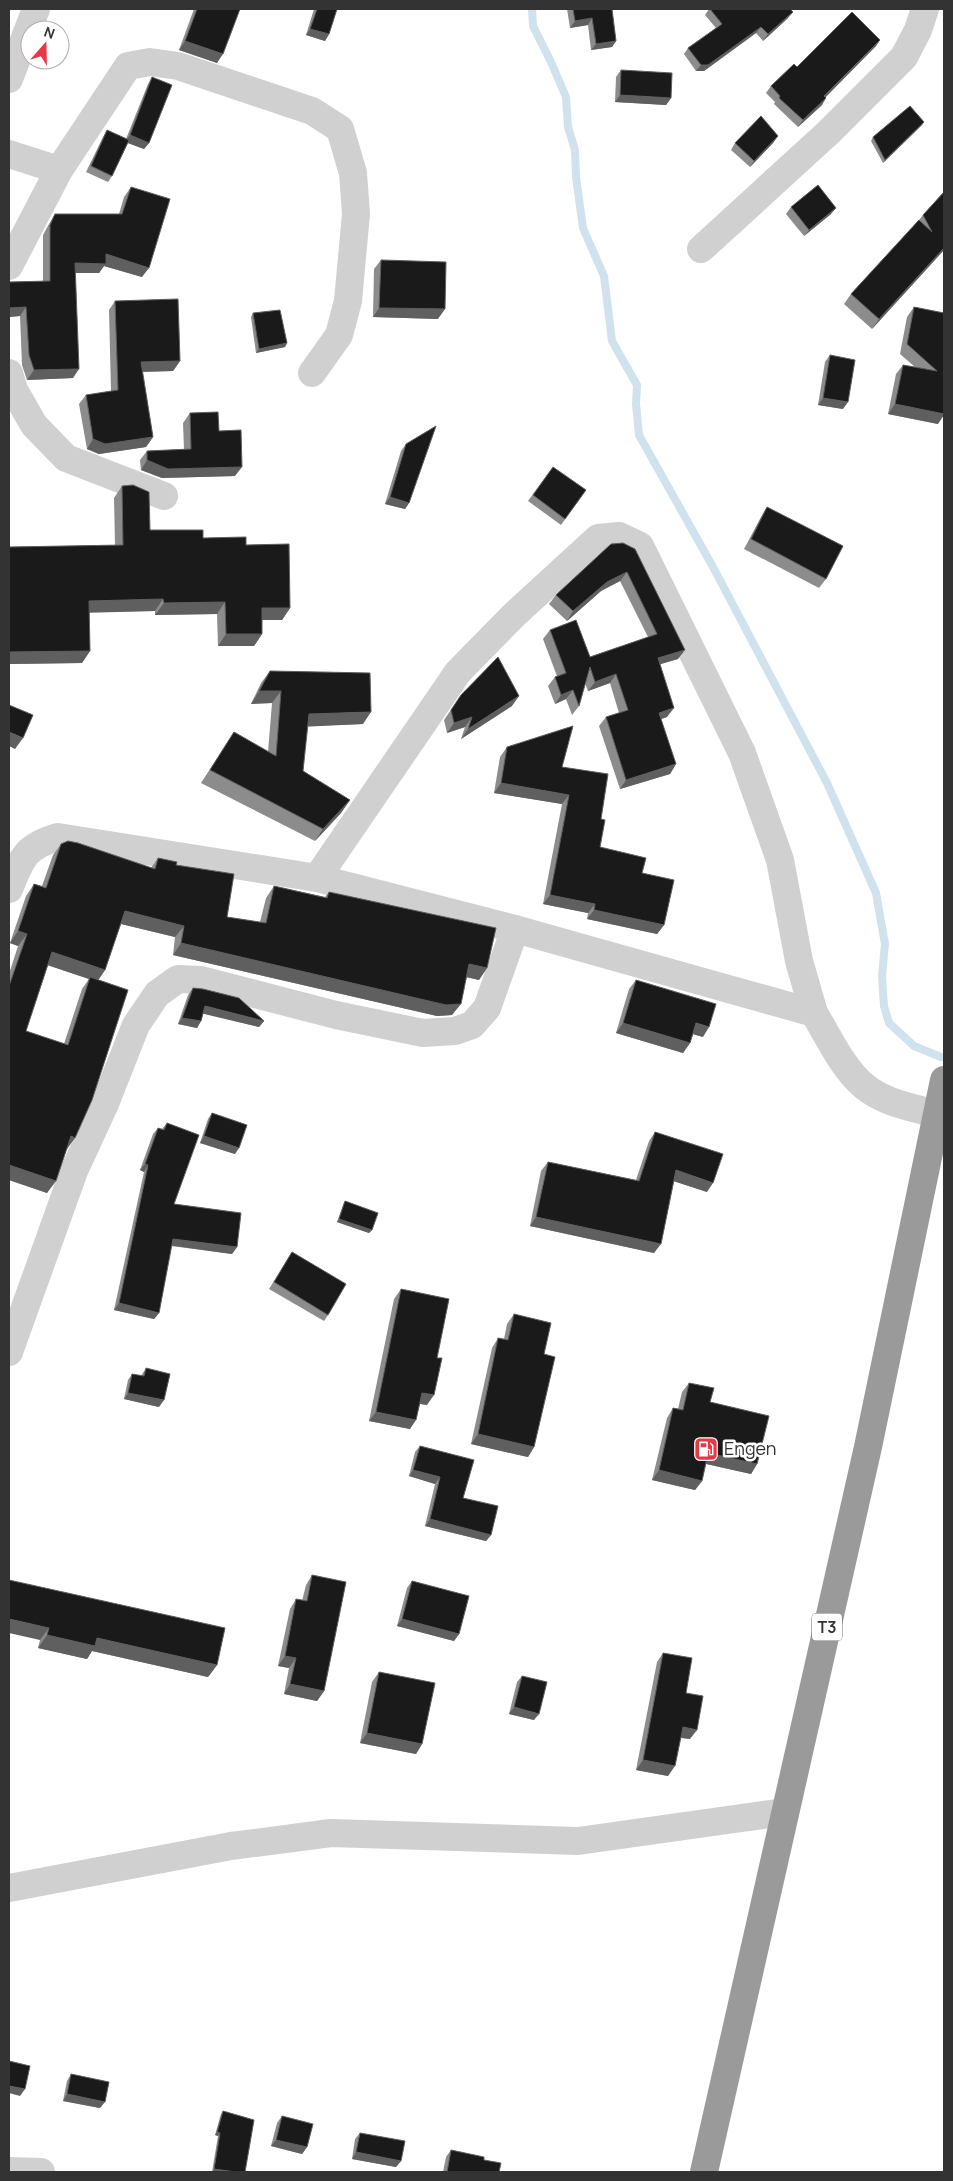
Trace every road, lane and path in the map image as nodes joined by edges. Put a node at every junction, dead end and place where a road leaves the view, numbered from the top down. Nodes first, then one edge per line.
1 (36, 9) edge
2 (924, 9) edge
3 (9, 80) edge
4 (9, 154) edge
5 (59, 170) junction
6 (701, 249) dead end
7 (9, 266) edge
8 (9, 373) edge
9 (312, 373) dead end
10 (164, 496) dead end
11 (317, 878) junction
12 (9, 889) edge
13 (516, 929) junction
14 (814, 1013) junction
15 (944, 1080) edge
16 (936, 1114) junction
17 (9, 1352) edge
18 (785, 1812) junction
19 (9, 1888) edge
20 (9, 2171) edge
21 (41, 2172) edge
22 (704, 2172) edge

1 - 3 street
2 - 6 street
4 - 5 street
5 - 7 street
5 - 9 street
8 - 10 street
11 - 12 street
11 - 13 street
11 - 14 street
13 - 14 street
13 - 17 street
14 - 16 street
15 - 16 highway, T3
16 - 18 highway, T3
18 - 19 street
18 - 22 highway, T3
20 - 21 street

